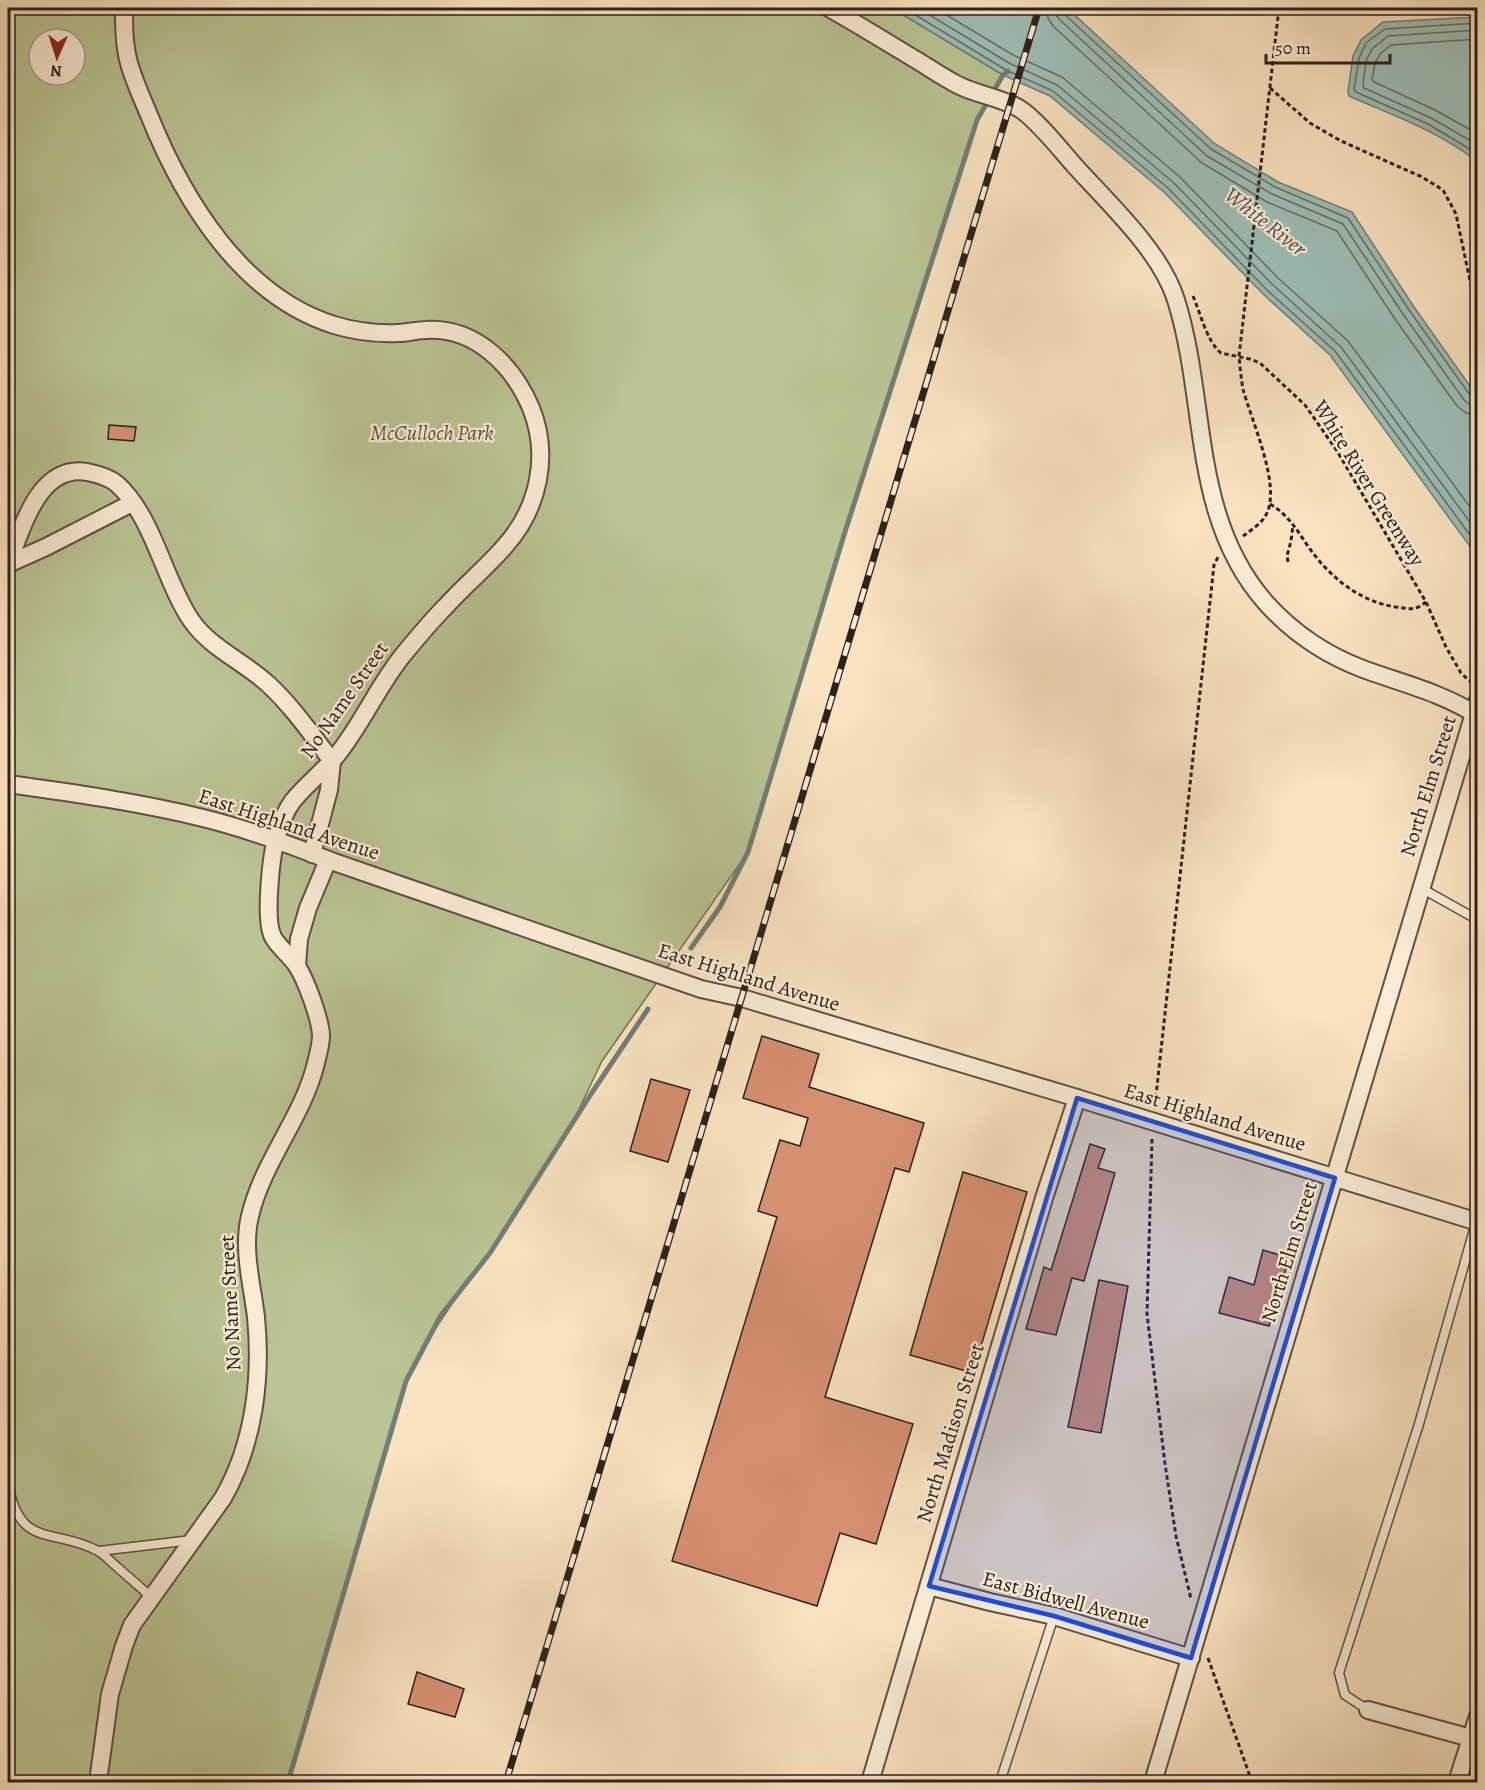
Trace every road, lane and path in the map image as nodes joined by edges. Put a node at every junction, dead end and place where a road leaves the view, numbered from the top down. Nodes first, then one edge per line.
1 (124, 8) edge
2 (829, 8) edge
3 (1279, 8) edge
4 (1270, 88) junction
5 (1193, 294) dead end
6 (1478, 305) edge
7 (1239, 356) junction
8 (132, 503) junction
9 (1270, 504) junction
10 (1293, 524) junction
11 (1229, 547) junction
12 (1287, 562) dead end
13 (8, 564) edge
14 (1426, 602) junction
15 (1478, 688) edge
16 (1476, 710) edge
17 (332, 761) junction
18 (8, 784) edge
19 (275, 840) junction
20 (320, 857) junction
21 (1421, 888) junction
22 (1478, 920) edge
23 (297, 966) junction
24 (1077, 1098) junction
25 (1152, 1121) junction
26 (1335, 1178) junction
27 (1477, 1220) edge
28 (8, 1484) edge
29 (192, 1540) junction
30 (99, 1551) junction
31 (929, 1586) junction
32 (151, 1597) junction
33 (1054, 1616) junction
34 (1199, 1630) junction
35 (1199, 1658) junction
36 (1368, 1710) joint
37 (1478, 1716) edge
38 (1474, 1739) edge
39 (102, 1760) junction
40 (98, 1782) edge
41 (109, 1782) edge
42 (870, 1782) edge
43 (1000, 1782) edge
44 (1153, 1782) edge
45 (1252, 1782) edge
46 (1457, 1782) edge

1 - 17 street, No Name Street
2 - 11 street
3 - 4 path
4 - 6 path
4 - 7 path
5 - 7 path, White River Greenway
7 - 9 path
7 - 14 path, White River Greenway
8 - 13 street
8 - 13 street
8 - 17 street
9 - 10 path
9 - 11 path
10 - 12 path
10 - 14 path
11 - 16 street
11 - 25 path
14 - 15 path, White River Greenway
16 - 21 street, North Elm Street
17 - 19 street, No Name Street
17 - 20 street
18 - 19 street, East Highland Avenue
19 - 20 street, East Highland Avenue
19 - 23 street, No Name Street
20 - 23 street
20 - 24 street, East Highland Avenue
21 - 22 lane
21 - 26 street, North Elm Street
23 - 29 street, No Name Street
24 - 25 street, East Highland Avenue
24 - 31 street, North Madison Street
25 - 26 street, East Highland Avenue
25 - 34 path
26 - 27 street, East Highland Avenue
26 - 34 street, North Elm Street
27 - 36 lane
28 - 30 lane
29 - 30 lane
29 - 32 street, No Name Street
30 - 32 lane
31 - 33 street, East Bidwell Avenue
31 - 42 street, North Madison Street
32 - 39 street, No Name Street
33 - 35 street, East Bidwell Avenue
33 - 43 lane
34 - 35 street, North Elm Street
35 - 44 street, North Elm Street
35 - 45 path
36 - 38 street
37 - 38 street
38 - 46 street
39 - 40 street, No Name Street
39 - 41 street, No Name Street

